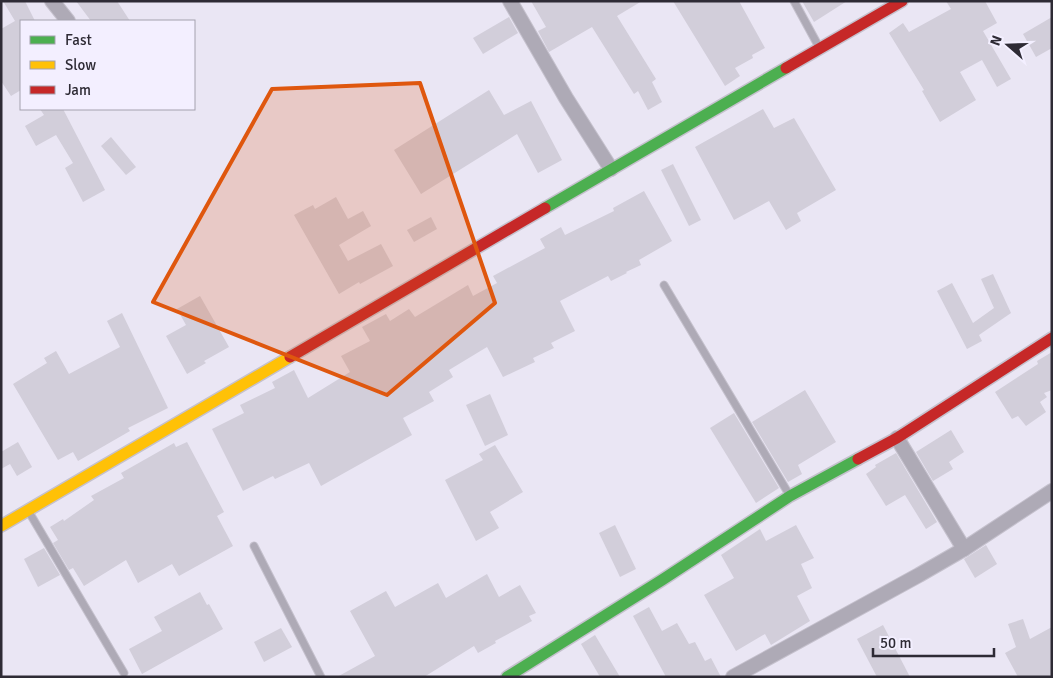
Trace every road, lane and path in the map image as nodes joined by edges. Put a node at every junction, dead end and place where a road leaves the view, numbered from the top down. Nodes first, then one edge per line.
1 (52, 1) edge
2 (510, 1) edge
3 (794, 1) edge
4 (902, 1) edge
5 (67, 20) edge
6 (820, 49) junction
7 (611, 169) junction
8 (664, 285) dead end
9 (1052, 338) edge
10 (897, 438) junction
11 (1052, 492) edge
12 (790, 496) junction
13 (28, 511) junction
14 (1, 526) edge
15 (254, 546) dead end
16 (964, 549) junction
17 (124, 673) dead end
18 (321, 677) edge
19 (506, 677) edge
20 (733, 677) edge

1 - 5 street
2 - 7 street
3 - 6 lane
4 - 6 street
6 - 7 street
7 - 13 street
8 - 12 lane
9 - 10 street
10 - 12 street
10 - 16 street
11 - 16 street
12 - 19 street
13 - 14 street
13 - 17 lane
15 - 18 lane
16 - 20 street

